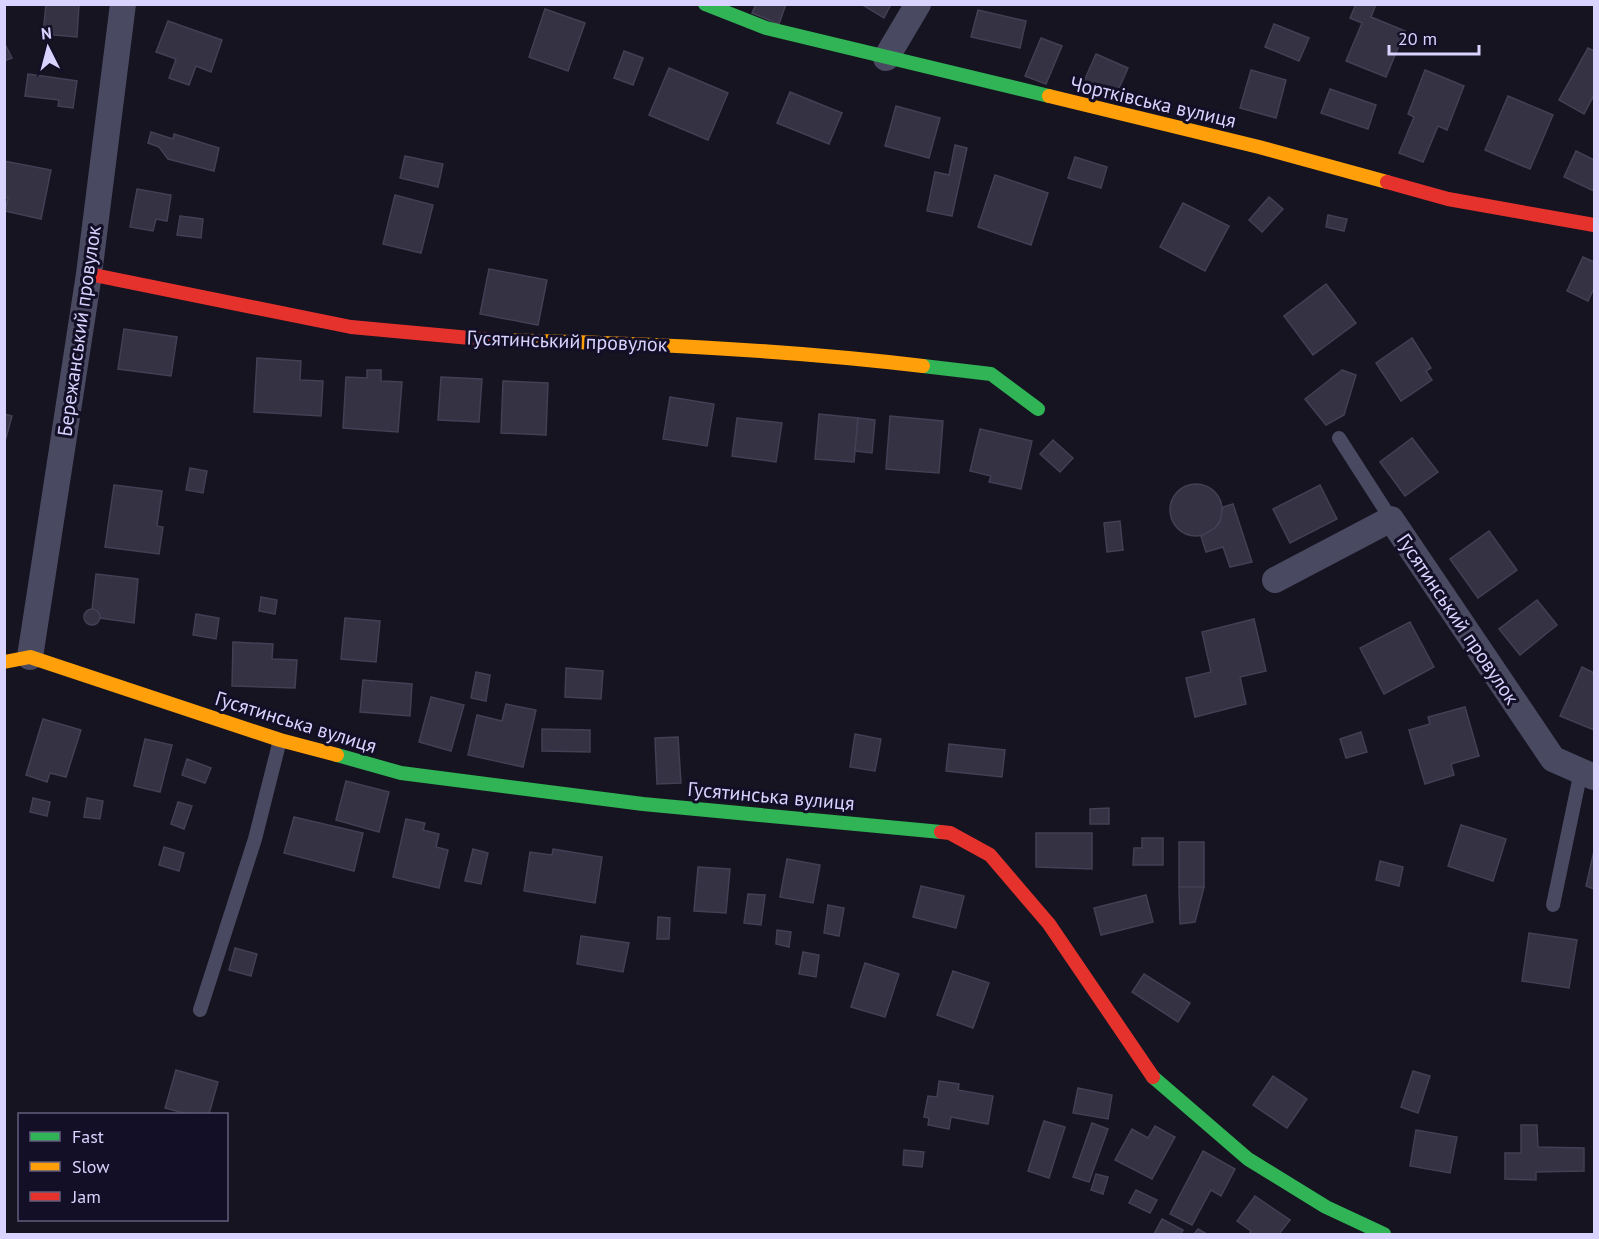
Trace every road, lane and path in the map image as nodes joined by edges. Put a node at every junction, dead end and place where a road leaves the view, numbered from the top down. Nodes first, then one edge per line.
1 (123, 4) edge
2 (705, 4) edge
3 (918, 4) edge
4 (886, 58) junction
5 (1594, 225) edge
6 (89, 273) junction
7 (1038, 409) dead end
8 (1339, 438) dead end
9 (1391, 519) junction
10 (1275, 580) dead end
11 (30, 657) junction
12 (4, 662) edge
13 (280, 740) junction
14 (1588, 774) edge
15 (1553, 905) dead end
16 (200, 1010) dead end
17 (1384, 1234) edge

1 - 6 street, Бережанський провулок
2 - 4 street, Чортківська вулиця
3 - 4 street
4 - 5 street, Чортківська вулиця
6 - 7 street, Гусятинський провулок
6 - 11 street, Бережанський провулок
8 - 9 lane
9 - 10 street, Гусятинський провулок
9 - 14 street, Гусятинський провулок
11 - 12 street, Гусятинська вулиця
11 - 13 street, Гусятинська вулиця
13 - 16 lane
13 - 17 street, Гусятинська вулиця
14 - 15 lane

